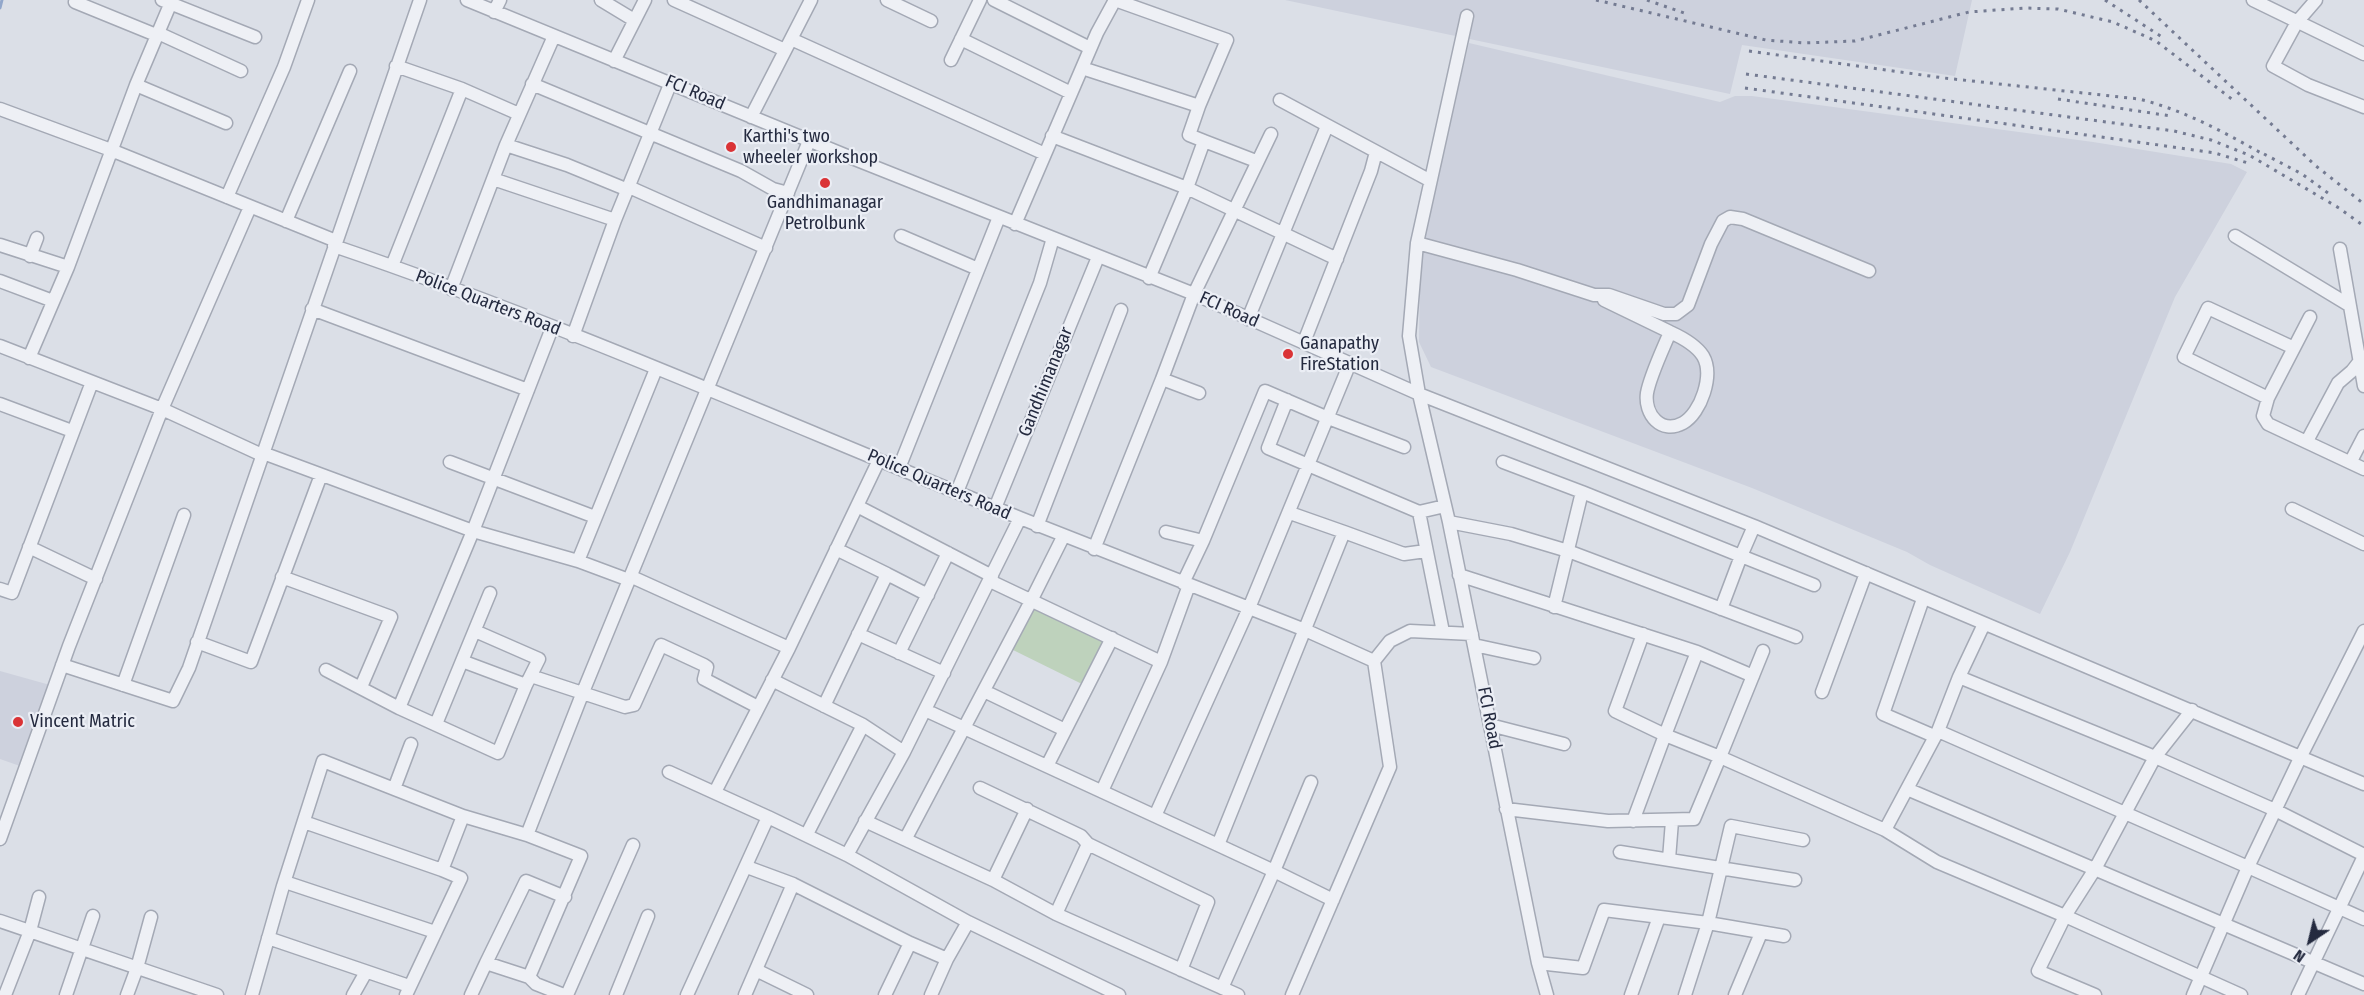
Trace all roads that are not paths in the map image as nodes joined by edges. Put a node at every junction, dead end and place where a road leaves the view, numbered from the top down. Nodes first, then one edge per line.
1 (308, 0) edge
2 (420, 0) edge
3 (467, 0) edge
4 (500, 0) edge
5 (600, 0) edge
6 (645, 0) edge
7 (674, 0) edge
8 (811, 0) edge
9 (887, 0) edge
10 (980, 0) edge
11 (994, 0) edge
12 (1115, 0) edge
13 (2253, 0) edge
14 (2316, 0) edge
15 (168, 1) edge
16 (75, 2) dead end
17 (494, 12) junction
18 (1467, 16) dead end
19 (634, 20) junction
20 (932, 21) dead end
21 (2297, 22) junction
22 (157, 34) junction
23 (554, 36) junction
24 (255, 37) dead end
25 (961, 39) junction
26 (788, 45) junction
27 (1090, 48) junction
28 (2364, 54) edge
29 (951, 60) dead end
30 (614, 61) junction
31 (396, 66) junction
32 (1082, 68) junction
33 (241, 71) dead end
34 (350, 71) dead end
35 (671, 82) junction
36 (532, 84) junction
37 (136, 85) junction
38 (462, 89) junction
39 (1071, 93) junction
40 (1280, 100) dead end
41 (1199, 106) junction
42 (2364, 107) edge
43 (0, 109) edge
44 (519, 114) junction
45 (751, 117) junction
46 (226, 123) dead end
47 (1326, 126) junction
48 (651, 134) junction
49 (1271, 134) dead end
50 (1052, 136) junction
51 (809, 141) junction
52 (1204, 141) junction
53 (506, 145) junction
54 (111, 150) junction
55 (1376, 152) junction
56 (1045, 154) junction
57 (1256, 161) junction
58 (493, 178) junction
59 (1430, 180) junction
60 (1187, 188) junction
61 (628, 189) junction
62 (788, 193) junction
63 (227, 197) junction
64 (249, 207) junction
65 (1235, 210) junction
66 (999, 217) junction
67 (615, 220) junction
68 (286, 221) junction
69 (1015, 224) junction
70 (1284, 234) junction
71 (901, 236) dead end
72 (2235, 236) dead end
73 (37, 238) dead end
74 (1053, 238) junction
75 (335, 243) junction
76 (1417, 243) junction
77 (0, 245) edge
78 (766, 248) junction
79 (2340, 249) dead end
80 (30, 256) junction
81 (1098, 257) junction
82 (1337, 259) junction
83 (392, 266) junction
84 (68, 267) junction
85 (978, 269) junction
86 (1869, 271) dead end
87 (1149, 278) junction
88 (0, 281) edge
89 (451, 289) junction
90 (1194, 294) junction
91 (1594, 295) junction
92 (53, 301) junction
93 (2349, 304) junction
94 (312, 309) junction
95 (1121, 310) dead end
96 (2310, 317) dead end
97 (1248, 319) junction
98 (552, 328) junction
99 (1670, 332) junction
100 (573, 336) junction
101 (1304, 342) junction
102 (0, 346) edge
103 (2294, 348) junction
104 (29, 358) junction
105 (2359, 362) junction
106 (1350, 363) junction
107 (656, 369) junction
108 (1162, 379) junction
109 (92, 382) junction
110 (2364, 386) edge
111 (528, 390) junction
112 (707, 390) junction
113 (1199, 393) dead end
114 (1419, 394) junction
115 (2268, 398) junction
116 (1287, 400) junction
117 (0, 404) edge
118 (162, 409) junction
119 (1328, 418) junction
120 (72, 431) junction
121 (2364, 436) edge
122 (2307, 441) junction
123 (1404, 447) dead end
124 (262, 454) junction
125 (879, 459) junction
126 (2351, 461) junction
127 (450, 462) dead end
128 (1503, 462) dead end
129 (1309, 464) junction
130 (899, 468) junction
131 (2364, 469) edge
132 (321, 475) junction
133 (493, 480) junction
134 (957, 492) junction
135 (1582, 492) junction
136 (856, 506) junction
137 (1445, 506) junction
138 (995, 508) junction
139 (2292, 509) dead end
140 (1419, 512) junction
141 (1290, 513) junction
142 (184, 514) dead end
143 (595, 518) junction
144 (1020, 518) junction
145 (1449, 522) junction
146 (1037, 526) junction
147 (1754, 526) junction
148 (473, 531) junction
149 (1166, 532) dead end
150 (1344, 532) junction
151 (1063, 537) junction
152 (1203, 542) junction
153 (2364, 544) edge
154 (29, 548) junction
155 (836, 549) junction
156 (1094, 549) junction
157 (1426, 551) junction
158 (1568, 551) junction
159 (948, 553) junction
160 (1741, 556) junction
161 (578, 561) junction
162 (1866, 573) junction
163 (887, 574) junction
164 (1459, 575) junction
165 (282, 577) junction
166 (96, 579) junction
167 (631, 579) junction
168 (991, 579) junction
169 (1186, 584) junction
170 (1814, 585) dead end
171 (0, 589) edge
172 (490, 593) dead end
173 (928, 595) junction
174 (1923, 599) junction
175 (1032, 601) junction
176 (1554, 607) junction
177 (1249, 608) junction
178 (1720, 609) junction
179 (1984, 624) junction
180 (1305, 630) junction
181 (475, 631) junction
182 (2364, 631) edge
183 (1443, 633) junction
184 (858, 634) junction
185 (1642, 634) junction
186 (1797, 637) dead end
187 (1112, 638) junction
188 (1473, 640) junction
189 (197, 642) junction
190 (789, 648) junction
191 (1763, 651) dead end
192 (1696, 652) junction
193 (899, 653) junction
194 (1534, 658) dead end
195 (462, 661) junction
196 (1374, 661) junction
197 (1161, 662) junction
198 (62, 665) junction
199 (326, 670) dead end
200 (944, 673) junction
201 (1753, 676) junction
202 (1959, 677) junction
203 (772, 680) junction
204 (529, 681) junction
205 (123, 685) junction
206 (361, 687) junction
207 (984, 691) junction
208 (583, 692) junction
209 (1822, 692) dead end
210 (824, 706) junction
211 (758, 707) junction
212 (399, 708) junction
213 (925, 710) junction
214 (2192, 710) junction
215 (436, 724) junction
216 (863, 725) junction
217 (1490, 725) junction
218 (965, 728) junction
219 (1065, 730) junction
220 (1936, 734) junction
221 (1665, 735) junction
222 (411, 744) dead end
223 (1564, 744) dead end
224 (904, 752) junction
225 (2301, 756) junction
226 (1720, 757) junction
227 (2155, 757) junction
228 (1047, 766) junction
229 (669, 772) dead end
230 (1311, 782) dead end
231 (2364, 784) edge
232 (980, 788) dead end
233 (394, 789) junction
234 (1907, 789) junction
235 (1102, 791) junction
236 (715, 792) junction
237 (1027, 809) junction
238 (1506, 809) junction
239 (2275, 810) junction
240 (2125, 814) junction
241 (463, 816) junction
242 (1155, 816) junction
243 (768, 817) junction
244 (865, 821) junction
245 (1633, 821) junction
246 (1672, 821) junction
247 (304, 822) junction
248 (1885, 830) junction
249 (807, 834) junction
250 (527, 835) junction
251 (906, 838) junction
252 (0, 839) edge
253 (1803, 840) dead end
254 (1088, 843) junction
255 (633, 845) dead end
256 (1218, 845) junction
257 (1620, 852) dead end
258 (847, 855) junction
259 (2364, 855) edge
260 (1670, 859) junction
261 (747, 867) junction
262 (1720, 867) junction
263 (2248, 867) junction
264 (2095, 869) junction
265 (442, 870) junction
266 (1274, 871) junction
267 (993, 880) junction
268 (1795, 880) dead end
269 (285, 882) junction
270 (793, 885) junction
271 (39, 897) dead end
272 (565, 897) junction
273 (1333, 900) junction
274 (2340, 908) junction
275 (1056, 914) junction
276 (93, 916) dead end
277 (648, 916) dead end
278 (1659, 916) junction
279 (2065, 916) junction
280 (151, 917) dead end
281 (2364, 919) edge
282 (0, 921) edge
283 (968, 922) junction
284 (1708, 923) junction
285 (2224, 924) junction
286 (30, 931) junction
287 (435, 932) junction
288 (1761, 933) junction
289 (1784, 936) dead end
290 (268, 938) junction
291 (910, 943) junction
292 (83, 949) junction
293 (947, 959) junction
294 (486, 963) junction
295 (1538, 963) junction
296 (2314, 963) junction
297 (137, 968) junction
298 (756, 970) junction
299 (1181, 970) junction
300 (366, 972) junction
301 (529, 977) junction
302 (2201, 978) junction
303 (2364, 984) edge
304 (1222, 988) junction
305 (189, 990) edge
306 (408, 991) edge
307 (5, 995) edge
308 (66, 995) edge
309 (128, 995) edge
310 (217, 995) edge
311 (252, 995) edge
312 (353, 995) edge
313 (471, 995) edge
314 (565, 995) edge
315 (616, 995) edge
316 (687, 995) edge
317 (745, 995) edge
318 (807, 995) edge
319 (885, 995) edge
320 (931, 995) edge
321 (1119, 995) edge
322 (1238, 995) edge
323 (1292, 995) edge
324 (1547, 995) edge
325 (1631, 995) edge
326 (1685, 995) edge
327 (1735, 995) edge
328 (2095, 995) edge
329 (2193, 995) edge
330 (2241, 995) edge
331 (2298, 995) edge

1 - 63 street
2 - 31 street
3 - 17 street, FCI Road
4 - 17 street
5 - 19 street
6 - 19 street
7 - 26 street
8 - 26 street
9 - 20 street
10 - 25 street
11 - 27 street
12 - 27 street
12 - 41 street
13 - 21 street
14 - 21 street
15 - 22 street
15 - 24 street
16 - 22 street
17 - 23 street, FCI Road
18 - 59 street
19 - 30 street
21 - 28 street
21 - 42 street
22 - 33 street
22 - 37 street
23 - 30 street, FCI Road
23 - 36 street
25 - 29 street
25 - 39 street
26 - 45 street
26 - 56 street
27 - 32 street
30 - 35 street, FCI Road
31 - 38 street
31 - 75 street
32 - 39 street
32 - 41 street
34 - 68 street
35 - 45 street, FCI Road
35 - 48 street
36 - 44 street
36 - 48 street
37 - 46 street
37 - 54 street
38 - 44 street
38 - 83 street
39 - 50 street
40 - 47 street
41 - 52 street
43 - 54 street, Police Quarters Road
44 - 53 street
45 - 51 street, FCI Road
47 - 55 street
47 - 70 street
48 - 61 street
48 - 62 street
49 - 57 street
50 - 56 street
50 - 60 street
51 - 62 street
51 - 66 street, FCI Road
52 - 57 street
52 - 60 street
53 - 58 street
53 - 61 street
54 - 63 street, Police Quarters Road
54 - 84 street
55 - 59 street
55 - 82 street
56 - 69 street
57 - 65 street
58 - 67 street
58 - 89 street
59 - 76 street
60 - 65 street
60 - 87 street
61 - 67 street
61 - 78 street
62 - 78 street
63 - 64 street, Police Quarters Road
64 - 68 street, Police Quarters Road
64 - 118 street
65 - 70 street
65 - 90 street
66 - 69 street, FCI Road
66 - 85 street
67 - 100 street
68 - 75 street, Police Quarters Road
69 - 74 street, FCI Road
70 - 82 street
70 - 97 street
71 - 85 street
72 - 93 street
73 - 80 street
74 - 81 street, FCI Road
74 - 134 street
75 - 83 street, Police Quarters Road
75 - 94 street
76 - 91 street
76 - 114 street
77 - 80 street
78 - 112 street
79 - 93 street
80 - 84 street
81 - 87 street, FCI Road
81 - 138 street, Gandhimanagar
82 - 101 street
83 - 89 street, Police Quarters Road
84 - 92 street
85 - 130 street
86 - 91 street
87 - 90 street, FCI Road
88 - 92 street
89 - 98 street, Police Quarters Road
90 - 97 street, FCI Road
90 - 108 street
91 - 99 street
92 - 104 street
93 - 105 street
94 - 111 street
94 - 124 street
95 - 146 street
96 - 103 street
97 - 101 street, FCI Road
98 - 100 street, Police Quarters Road
98 - 111 street
99 - 99 street
100 - 107 street, Police Quarters Road
101 - 106 street, FCI Road
102 - 104 street
103 - 115 street
103 - 115 street
104 - 109 street
105 - 110 street
105 - 122 street
106 - 114 street, FCI Road
106 - 119 street
107 - 112 street, Police Quarters Road
107 - 143 street
108 - 113 street
108 - 156 street
109 - 118 street
109 - 120 street
111 - 133 street
112 - 125 street, Police Quarters Road
112 - 167 street
114 - 137 street, FCI Road
114 - 147 street
115 - 122 street
116 - 119 street
116 - 129 street
116 - 152 street
117 - 120 street
118 - 124 street
118 - 166 street
119 - 123 street
119 - 129 street
120 - 154 street
121 - 126 street
122 - 126 street
124 - 132 street
124 - 189 street
125 - 130 street, Police Quarters Road
125 - 136 street
126 - 131 street
127 - 133 street
128 - 135 street
129 - 140 street
129 - 141 street
130 - 134 street, Police Quarters Road
132 - 148 street
132 - 165 street
133 - 143 street
133 - 148 street
134 - 138 street, Police Quarters Road
135 - 158 street
135 - 160 street
136 - 155 street
136 - 159 street
137 - 140 street
137 - 145 street, FCI Road
138 - 144 street, Police Quarters Road
139 - 153 street
140 - 157 street
141 - 150 street
141 - 177 street
142 - 205 street
143 - 161 street
144 - 146 street
144 - 168 street, Police Quarters Road
145 - 158 street
145 - 164 street, FCI Road
146 - 151 street
147 - 160 street
147 - 162 street
148 - 161 street
148 - 212 street
149 - 152 street
150 - 157 street
150 - 180 street
151 - 156 street
151 - 175 street
152 - 169 street
154 - 166 street
154 - 171 street
155 - 163 street
155 - 190 street
156 - 169 street
157 - 183 street
158 - 176 street
158 - 178 street
159 - 168 street
159 - 173 street
160 - 170 street
160 - 178 street
161 - 167 street
162 - 174 street
162 - 209 street
163 - 173 street
163 - 184 street
164 - 176 street
164 - 188 street, FCI Road
165 - 189 street
165 - 206 street
166 - 198 street
167 - 190 street
167 - 208 street
168 - 175 street
168 - 200 street, Police Quarters Road
169 - 177 street
169 - 197 street
172 - 181 street
173 - 193 street
174 - 179 street
174 - 220 street
175 - 187 street
175 - 207 street
176 - 185 street
177 - 180 street
177 - 242 street
178 - 186 street
179 - 202 street
179 - 214 street
180 - 196 street
180 - 256 street
181 - 195 street
181 - 204 street
182 - 225 street
183 - 188 street
183 - 196 street
184 - 193 street
184 - 210 street
185 - 192 street
185 - 221 street
187 - 197 street
187 - 219 street
188 - 194 street
188 - 217 street, FCI Road
189 - 205 street
190 - 203 street
191 - 201 street
192 - 201 street
192 - 221 street
193 - 200 street
195 - 204 street
195 - 215 street
196 - 273 street
197 - 235 street
198 - 205 street
198 - 252 street
199 - 206 street
200 - 213 street, Police Quarters Road
201 - 226 street
202 - 220 street
202 - 227 street
203 - 210 street
203 - 211 street
204 - 208 street
204 - 215 street
206 - 212 street
207 - 218 street
207 - 219 street
208 - 211 street
208 - 250 street
210 - 216 street
211 - 236 street
212 - 215 street
213 - 218 street
213 - 224 street, Police Quarters Road
214 - 225 street
214 - 227 street
216 - 224 street
216 - 249 street
217 - 223 street
217 - 238 street, FCI Road
218 - 228 street
218 - 251 street
219 - 228 street
220 - 234 street
220 - 240 street
221 - 226 street
221 - 245 street
222 - 233 street
224 - 244 street, Police Quarters Road
225 - 231 street
225 - 239 street
226 - 246 street
226 - 248 street
227 - 239 street
227 - 240 street
228 - 235 street
229 - 236 street
230 - 266 street
232 - 237 street
233 - 241 street
233 - 247 street
234 - 248 street
234 - 264 street
235 - 242 street
236 - 243 street
237 - 254 street
237 - 267 street
238 - 245 street
238 - 295 street, FCI Road
239 - 259 street
239 - 263 street
240 - 263 street
240 - 264 street
241 - 250 street
241 - 265 street
242 - 256 street
243 - 249 street
243 - 261 street
244 - 251 street
244 - 258 street, Police Quarters Road
245 - 246 street
246 - 260 street
247 - 265 street
247 - 269 street
248 - 279 street
249 - 258 street
250 - 272 street
251 - 267 street
253 - 262 street
254 - 275 street
254 - 299 street
255 - 314 street
256 - 266 street
257 - 260 street
258 - 283 street
259 - 274 street
260 - 262 street
261 - 270 street
261 - 316 street
262 - 268 street
262 - 284 street
263 - 274 street
263 - 285 street
264 - 279 street
264 - 285 street
265 - 287 street
266 - 273 street
266 - 304 street
267 - 275 street
269 - 287 street
269 - 290 street
270 - 291 street
270 - 298 street
271 - 286 street
272 - 294 street
272 - 301 street
273 - 323 street
274 - 281 street
274 - 296 street
275 - 299 street
276 - 292 street
277 - 315 street
278 - 284 street
278 - 295 street
278 - 325 street
279 - 302 street
279 - 328 street
280 - 297 street
282 - 286 street
283 - 293 street
283 - 321 street
284 - 288 street
284 - 326 street
285 - 296 street
285 - 302 street
286 - 292 street
286 - 307 street
287 - 306 street
288 - 289 street
288 - 327 street
290 - 300 street
290 - 311 street
291 - 293 street
291 - 319 street
292 - 297 street
292 - 308 street
293 - 320 street
294 - 301 street
294 - 313 street
295 - 324 street, FCI Road
296 - 303 street
296 - 331 street
297 - 305 street
297 - 309 street
298 - 317 street
298 - 318 street
299 - 304 street
300 - 306 street
300 - 312 street
301 - 314 street
302 - 329 street
302 - 330 street
304 - 322 street
305 - 310 street

